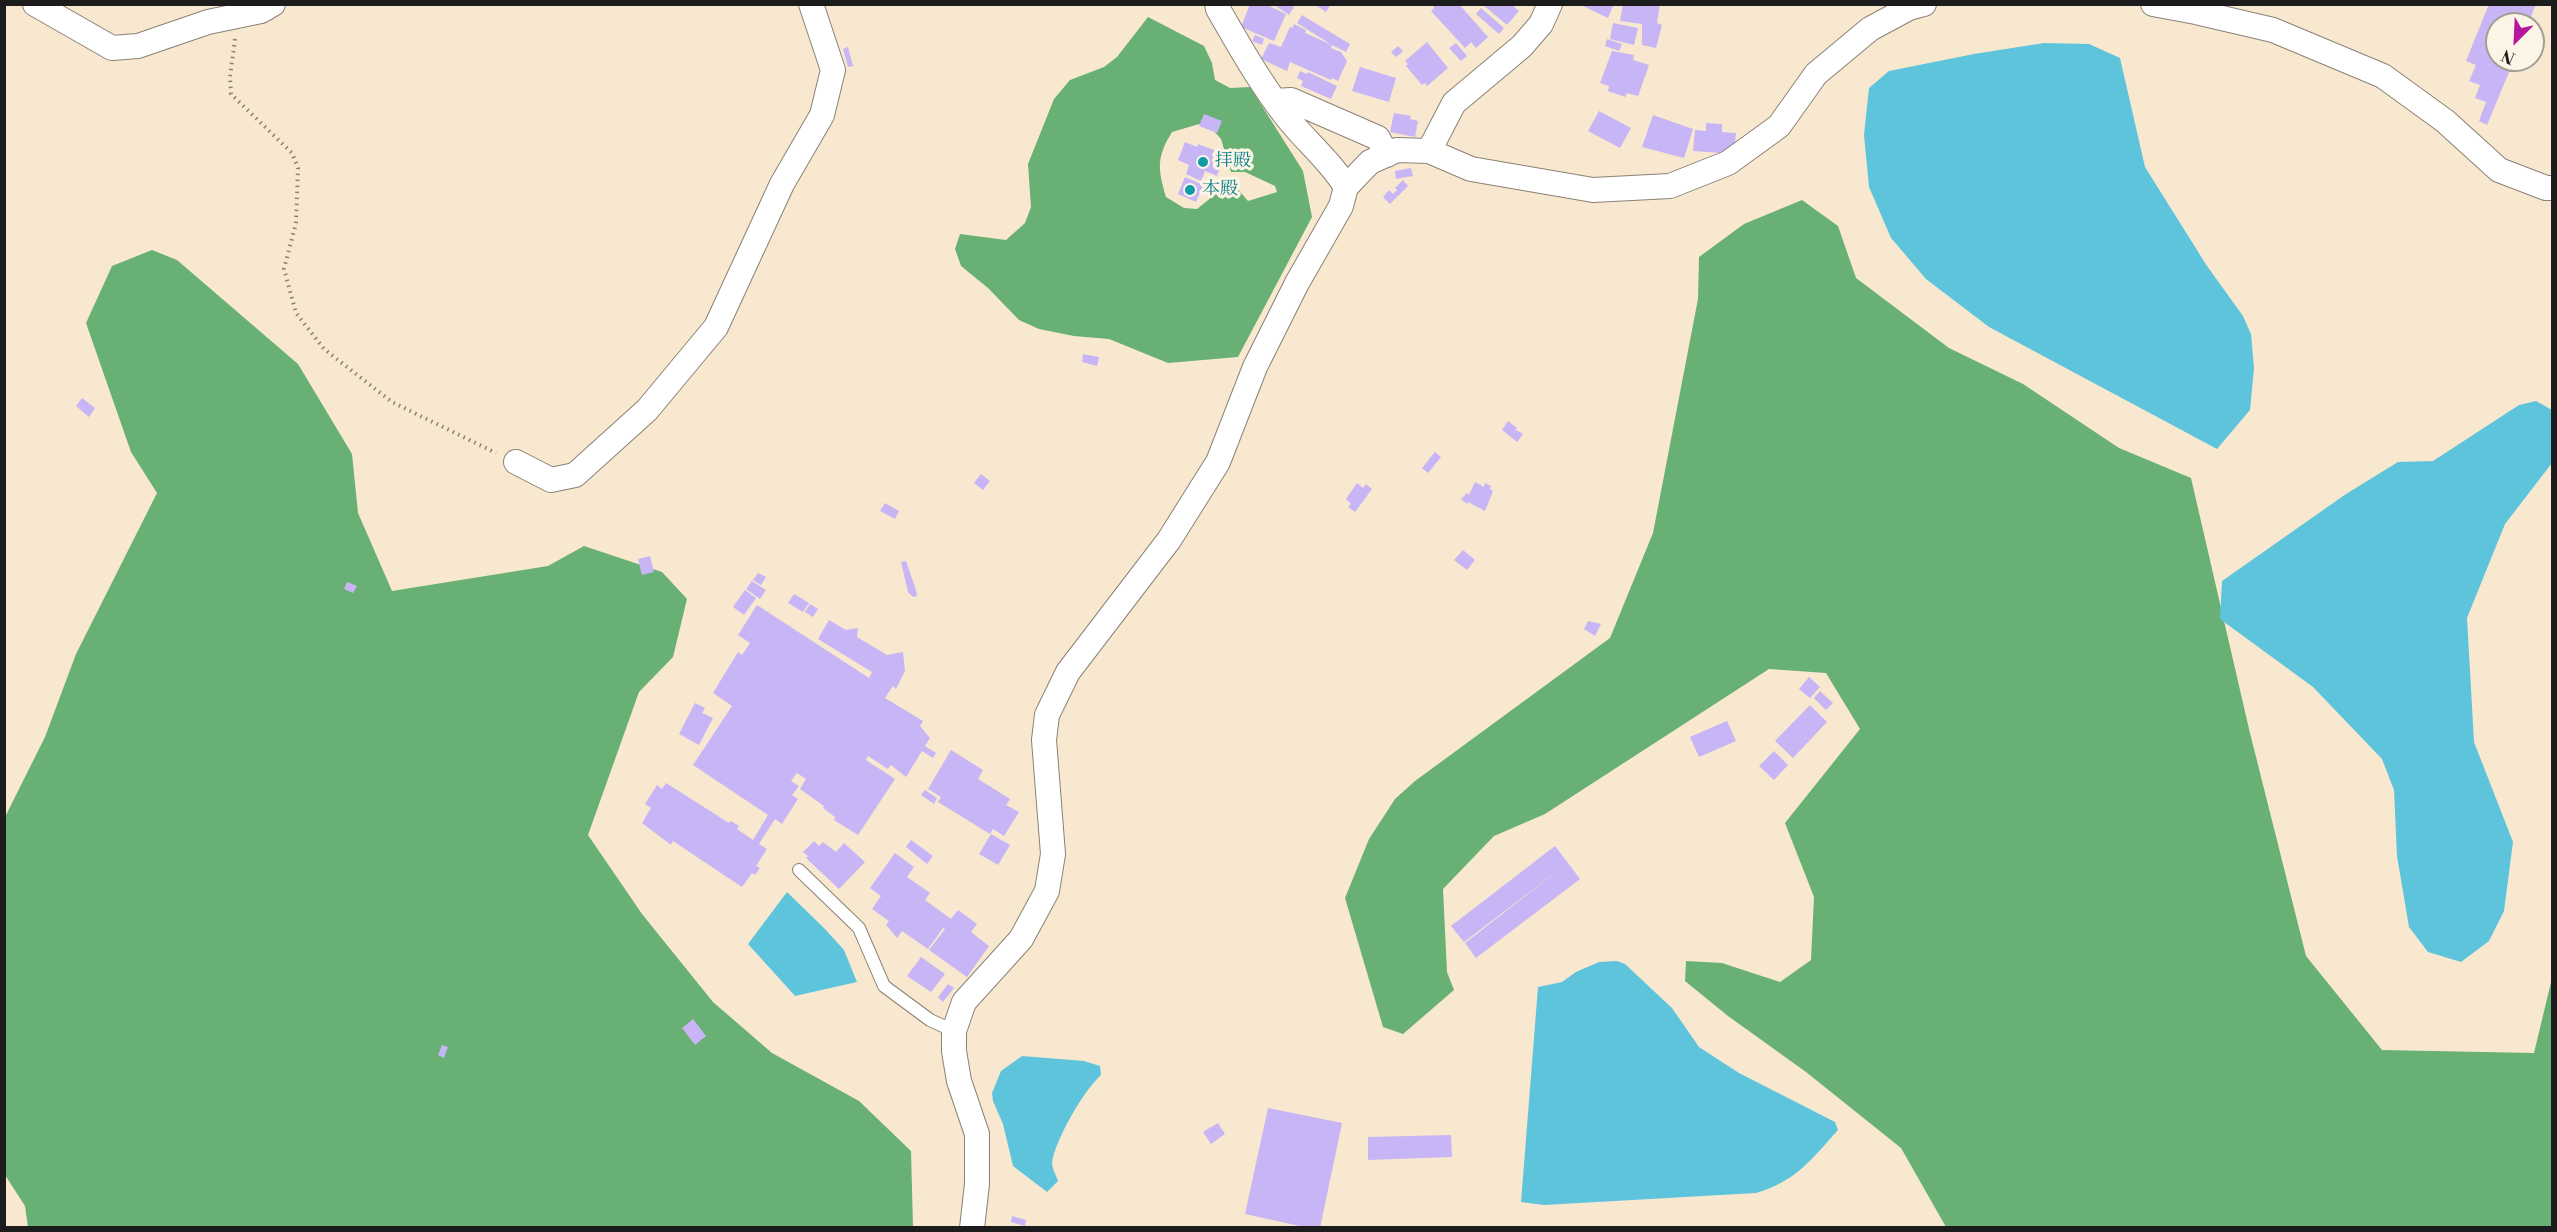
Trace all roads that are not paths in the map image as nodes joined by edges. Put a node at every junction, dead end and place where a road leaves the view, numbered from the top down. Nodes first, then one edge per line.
1 (34, 4) edge
2 (273, 4) edge
3 (811, 4) edge
4 (1217, 4) edge
5 (1550, 4) edge
6 (1924, 4) edge
7 (2153, 4) edge
8 (2180, 7) edge
9 (1275, 101) junction
10 (1429, 151) junction
11 (1387, 155) junction
12 (1346, 187) junction
13 (2553, 188) edge
14 (516, 462) road end
15 (799, 870) dead end
16 (954, 1031) junction
17 (972, 1227) edge

1 - 2 street
3 - 14 street
4 - 9 street
5 - 10 street
6 - 10 street
7 - 8 street
8 - 13 street
9 - 11 street
9 - 12 street
10 - 11 street
11 - 12 street
12 - 16 street
15 - 16 lane
16 - 17 street

